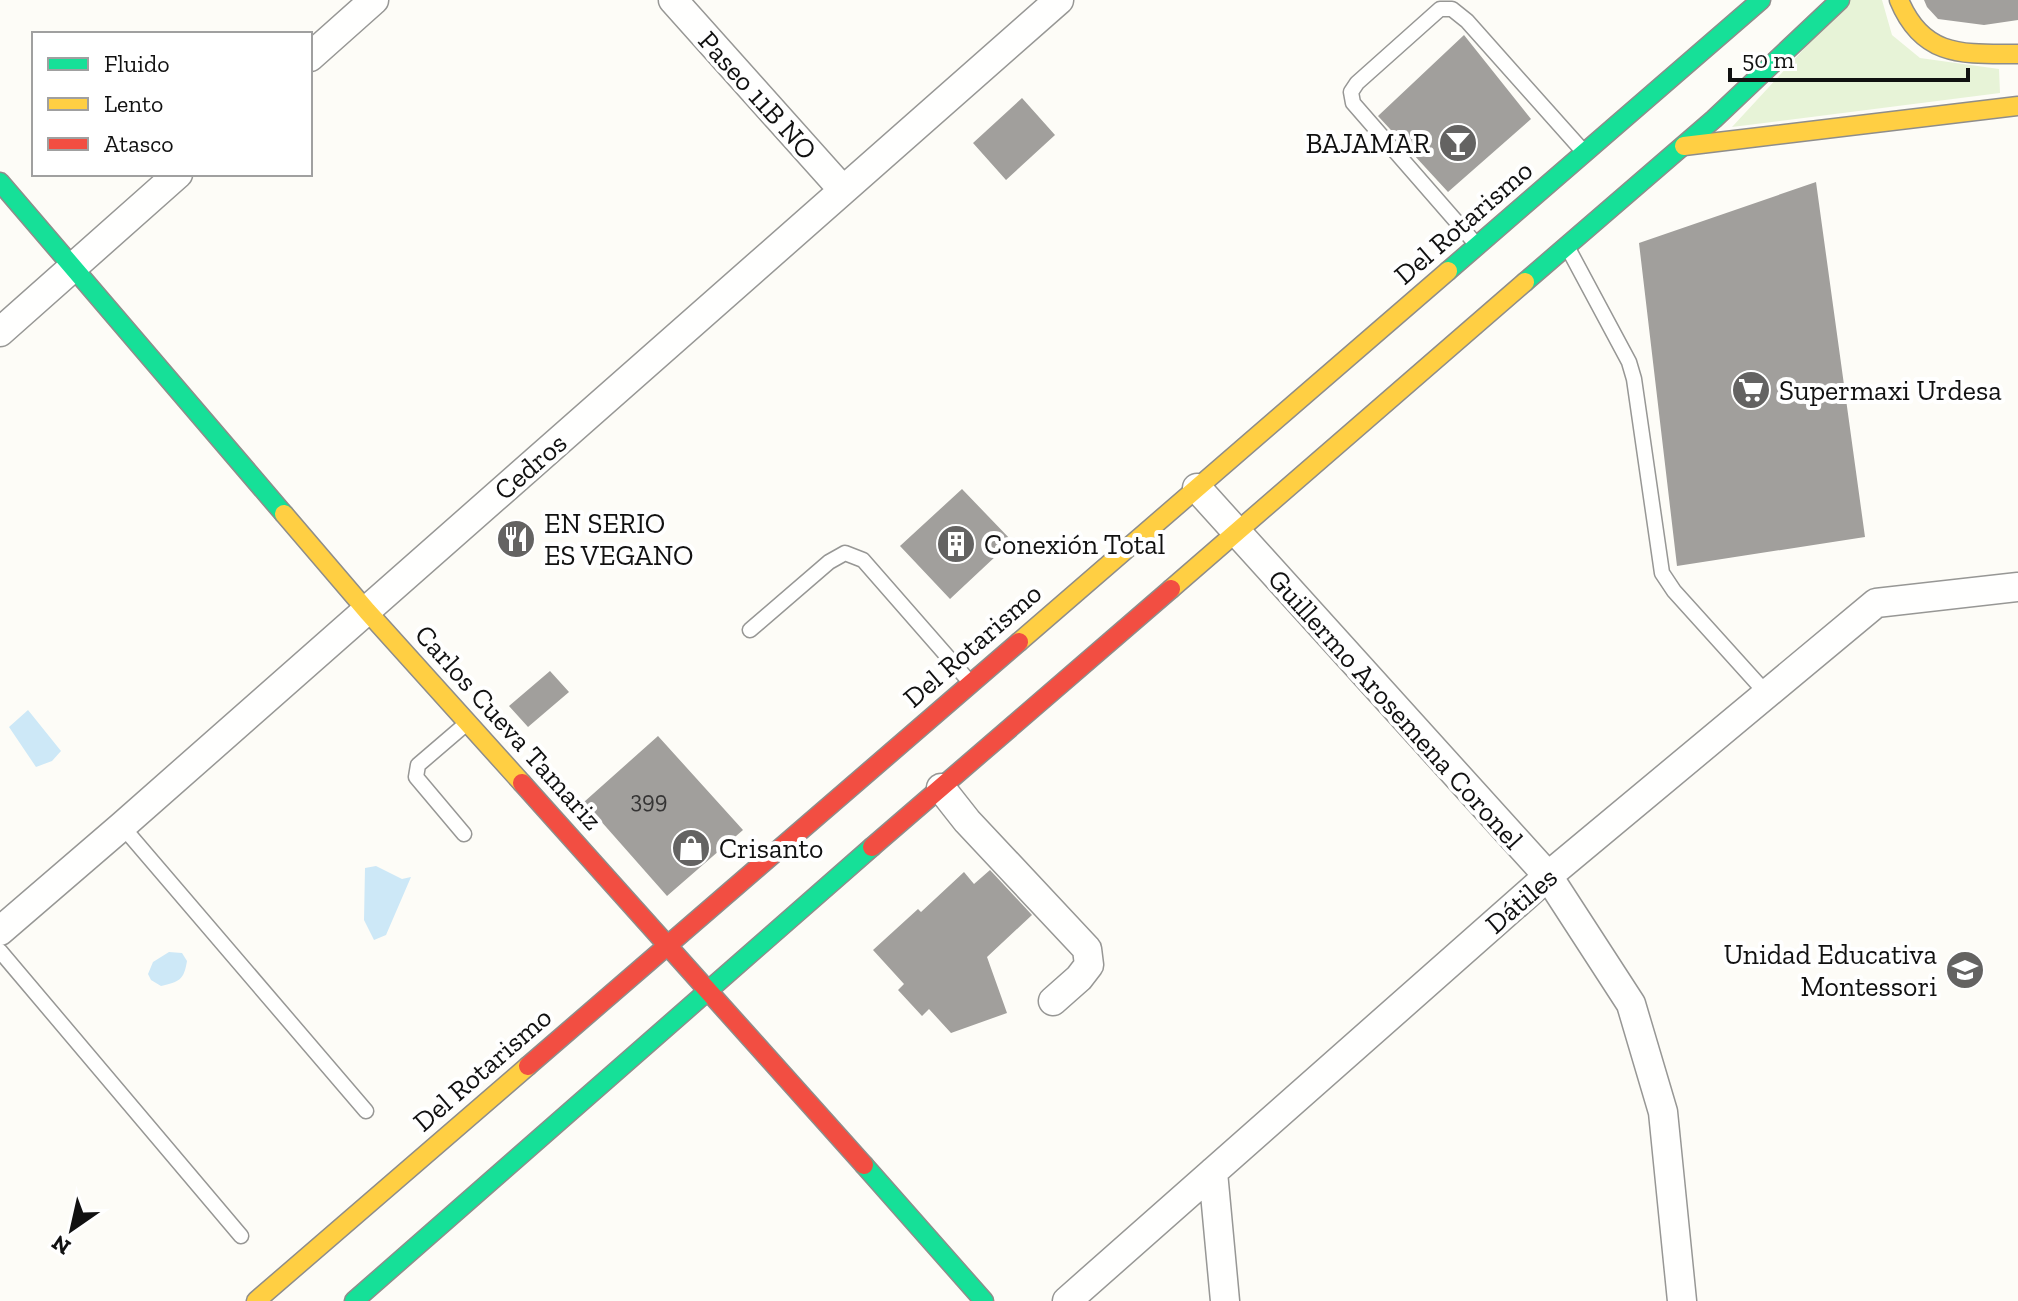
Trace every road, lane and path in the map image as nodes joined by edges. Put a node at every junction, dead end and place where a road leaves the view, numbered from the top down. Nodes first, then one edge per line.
1 (374, 0) edge
2 (673, 0) edge
3 (1059, 0) edge
4 (1761, 0) edge
5 (1840, 0) edge
6 (1899, 0) edge
7 (2018, 54) edge
8 (312, 55) edge
9 (2018, 106) edge
10 (1684, 146) junction
11 (1585, 153) junction
12 (176, 176) edge
13 (0, 182) edge
14 (843, 190) junction
15 (1478, 246) junction
16 (1567, 246) junction
17 (73, 267) junction
18 (0, 332) edge
19 (1197, 488) junction
20 (1236, 532) junction
21 (2018, 587) edge
22 (367, 611) junction
23 (750, 630) dead end
24 (971, 684) junction
25 (1767, 694) junction
26 (467, 723) junction
27 (941, 788) junction
28 (122, 826) junction
29 (464, 834) dead end
30 (1548, 876) junction
31 (0, 931) edge
32 (668, 945) junction
33 (0, 951) edge
34 (707, 990) junction
35 (1053, 1001) dead end
36 (366, 1111) dead end
37 (1213, 1172) junction
38 (241, 1236) dead end
39 (256, 1301) edge
40 (354, 1301) edge
41 (984, 1301) edge
42 (1067, 1301) edge
43 (1225, 1301) edge
44 (1682, 1301) edge

1 - 8 street
2 - 14 street, Paseo 11B NO
3 - 14 street, Cedros
4 - 11 main road, Del Rotarismo
5 - 10 main road
6 - 7 main road
9 - 10 main road
10 - 16 main road
11 - 15 main road, Del Rotarismo
11 - 15 lane
12 - 17 street
13 - 17 main road, Carlos Cueva Tamariz
14 - 22 street, Cedros
15 - 19 main road, Del Rotarismo
16 - 20 main road
16 - 25 lane
17 - 18 street
17 - 22 main road, Carlos Cueva Tamariz
19 - 20 street, Guillermo Arosemena Coronel
19 - 24 main road, Del Rotarismo
20 - 27 main road
20 - 30 street, Guillermo Arosemena Coronel
21 - 25 street, Dátiles
22 - 26 main road, Carlos Cueva Tamariz
22 - 28 street, Cedros
23 - 24 lane
24 - 32 main road, Del Rotarismo
25 - 30 street, Dátiles
26 - 29 lane
26 - 32 main road, Carlos Cueva Tamariz
27 - 34 main road
27 - 35 street
28 - 31 street, Cedros
28 - 36 lane
30 - 37 street, Dátiles
30 - 44 street, Guillermo Arosemena Coronel
32 - 34 main road, Carlos Cueva Tamariz
32 - 39 main road, Del Rotarismo
33 - 38 lane
34 - 40 main road
34 - 41 main road, Carlos Cueva Tamariz
37 - 42 street, Dátiles
37 - 43 street

